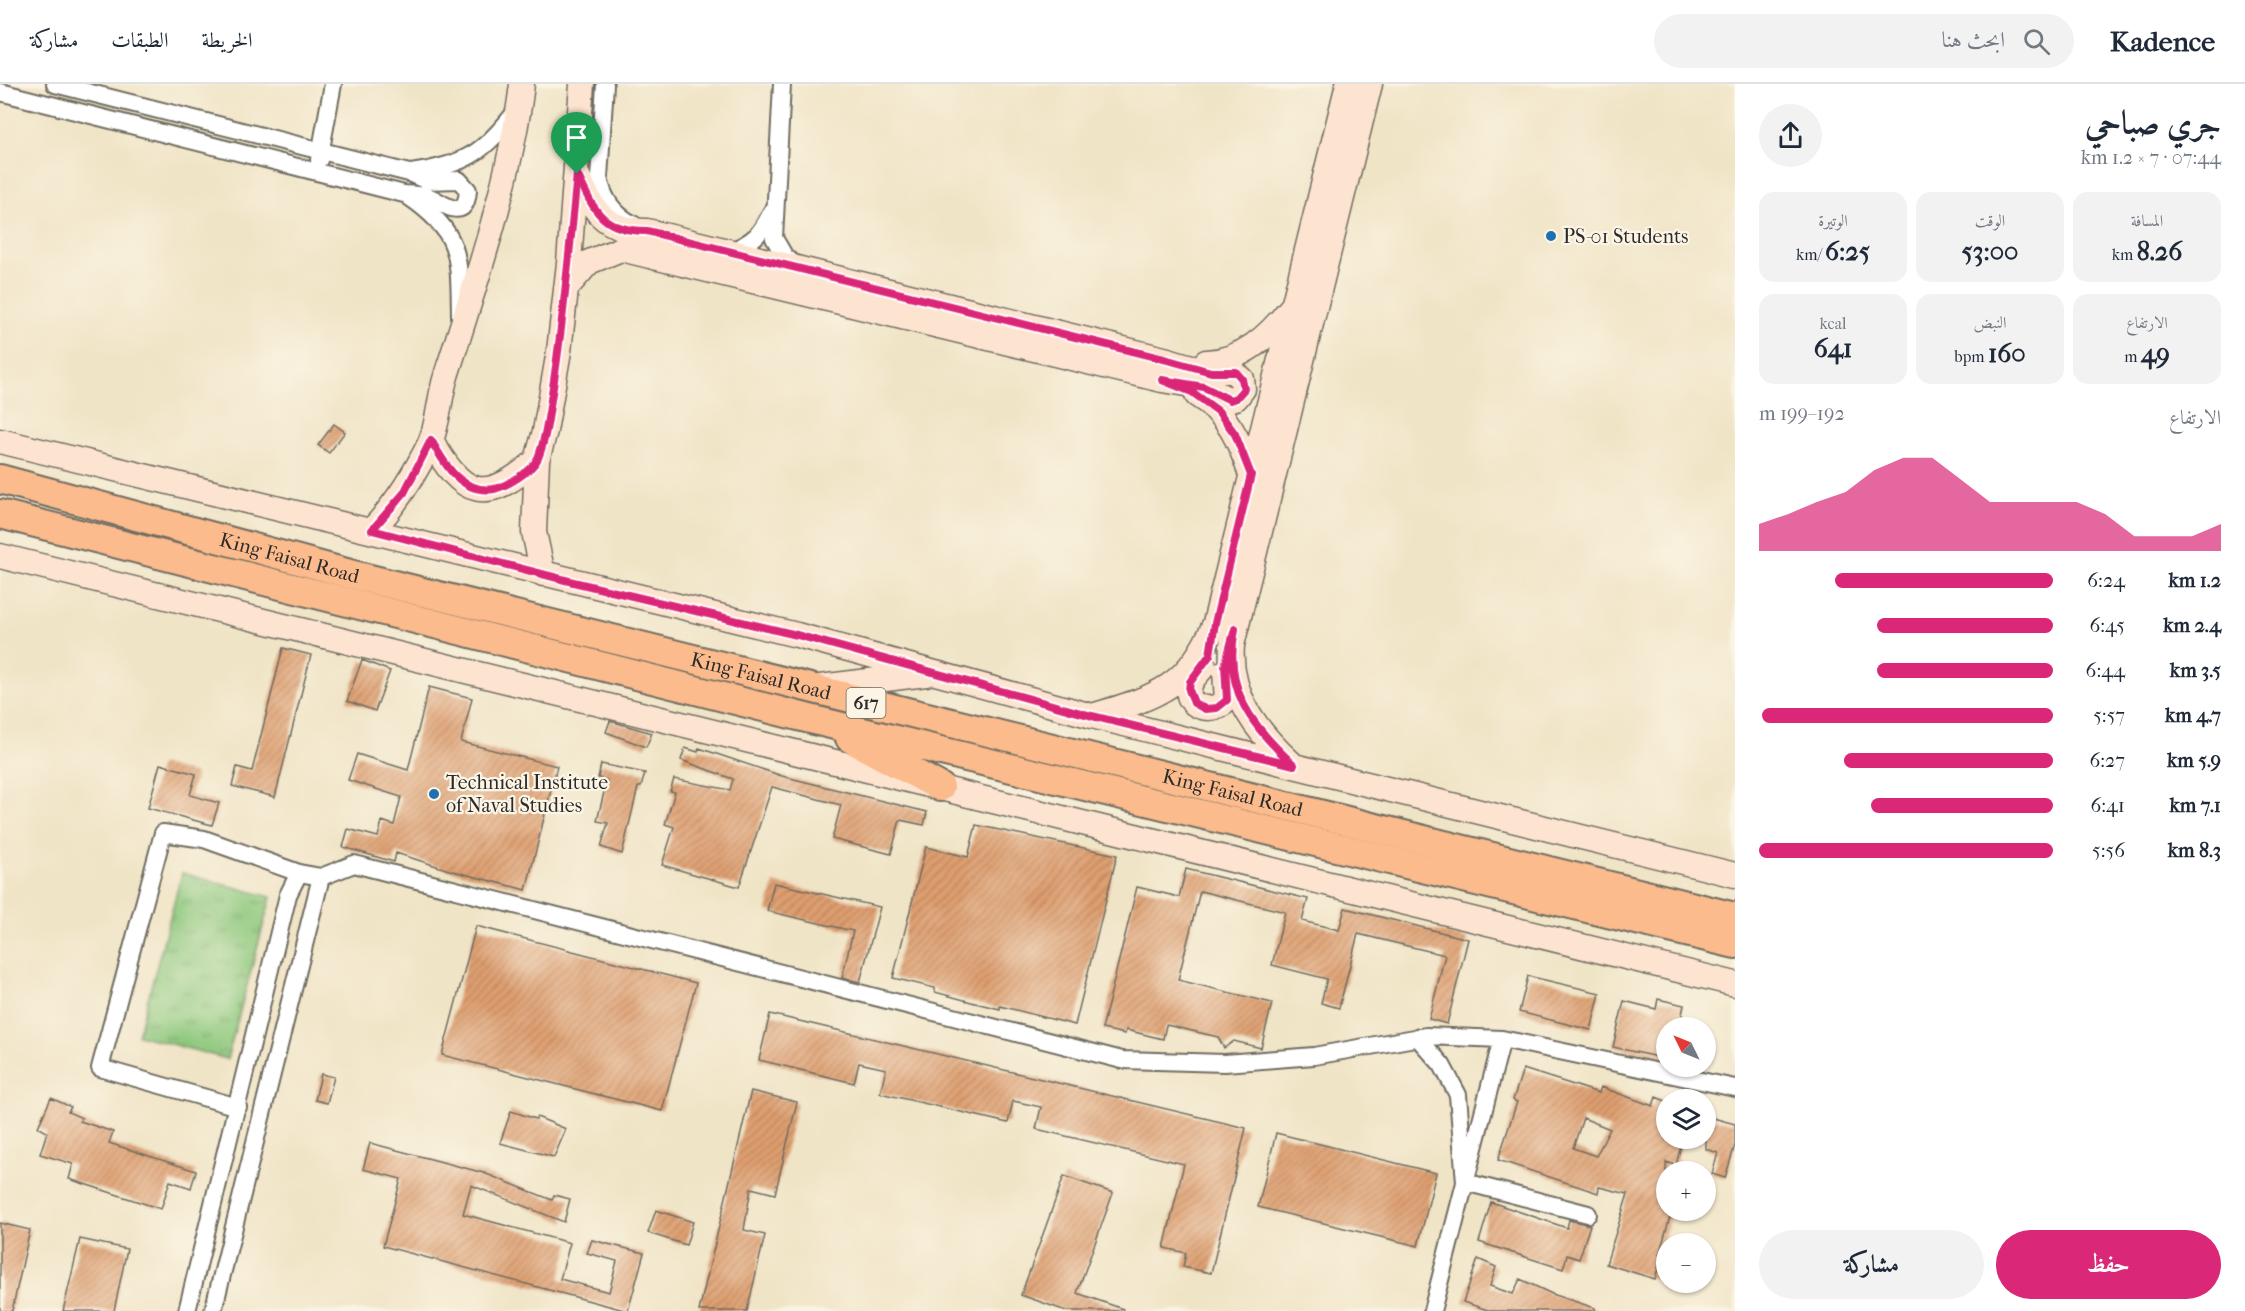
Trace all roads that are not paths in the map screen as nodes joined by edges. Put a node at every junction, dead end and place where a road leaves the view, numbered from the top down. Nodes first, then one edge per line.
1 (56, 84) edge
2 (333, 84) edge
3 (582, 84) edge
4 (605, 84) edge
5 (782, 84) edge
6 (1348, 84) edge
7 (1370, 84) edge
8 (0, 92) edge
9 (520, 95) edge
10 (320, 151) junction
11 (316, 172) junction
12 (409, 173) junction
13 (577, 174) junction
14 (404, 194) junction
15 (774, 207) junction
16 (647, 231) junction
17 (729, 252) junction
18 (803, 270) junction
19 (566, 288) junction
20 (1293, 304) junction
21 (460, 332) junction
22 (1165, 370) junction
23 (431, 440) junction
24 (0, 441) edge
25 (537, 460) junction
26 (1251, 475) junction
27 (0, 479) edge
28 (0, 514) edge
29 (372, 530) junction
30 (0, 556) edge
31 (543, 574) junction
32 (1225, 626) junction
33 (940, 672) junction
34 (809, 688) junction
35 (1092, 716) junction
36 (822, 722) junction
37 (1294, 765) junction
38 (940, 787) junction
39 (299, 873) junction
40 (1735, 875) edge
41 (321, 877) junction
42 (1735, 917) edge
43 (1735, 944) edge
44 (1735, 984) edge
45 (1417, 1038) junction
46 (1502, 1039) junction
47 (1735, 1088) edge
48 (238, 1107) junction
49 (1466, 1182) junction
50 (1588, 1214) dead end
51 (187, 1311) edge
52 (213, 1311) edge
53 (1432, 1311) edge

1 - 10 street
2 - 10 street
3 - 13 main road
4 - 16 street
5 - 15 street
6 - 20 main road
7 - 32 main road
8 - 11 street
9 - 12 street
9 - 21 main road
10 - 11 street
10 - 12 street
11 - 14 street
12 - 14 street
12 - 14 street
13 - 16 main road
13 - 19 main road
14 - 21 street
15 - 17 street
15 - 18 street
16 - 17 main road
17 - 18 main road
18 - 22 main road
19 - 22 main road
19 - 25 main road
20 - 22 main road
20 - 26 main road
21 - 23 main road
22 - 26 main road
23 - 25 main road
23 - 29 main road
24 - 29 main road
25 - 31 main road
26 - 32 main road
27 - 34 highway, King Faisal Road / 617
28 - 36 highway, King Faisal Road / 617
29 - 31 main road
30 - 38 main road
31 - 33 main road
32 - 35 main road
32 - 37 main road
33 - 34 main road
33 - 35 main road
34 - 42 highway, King Faisal Road / 617
35 - 37 main road
36 - 38 highway
36 - 43 highway, King Faisal Road / 617
37 - 40 main road
38 - 44 main road
39 - 41 street
39 - 48 street
39 - 48 street
41 - 45 street
41 - 52 street
45 - 46 street
45 - 49 street
46 - 47 street
46 - 49 street
48 - 51 street
49 - 50 street
49 - 53 street

